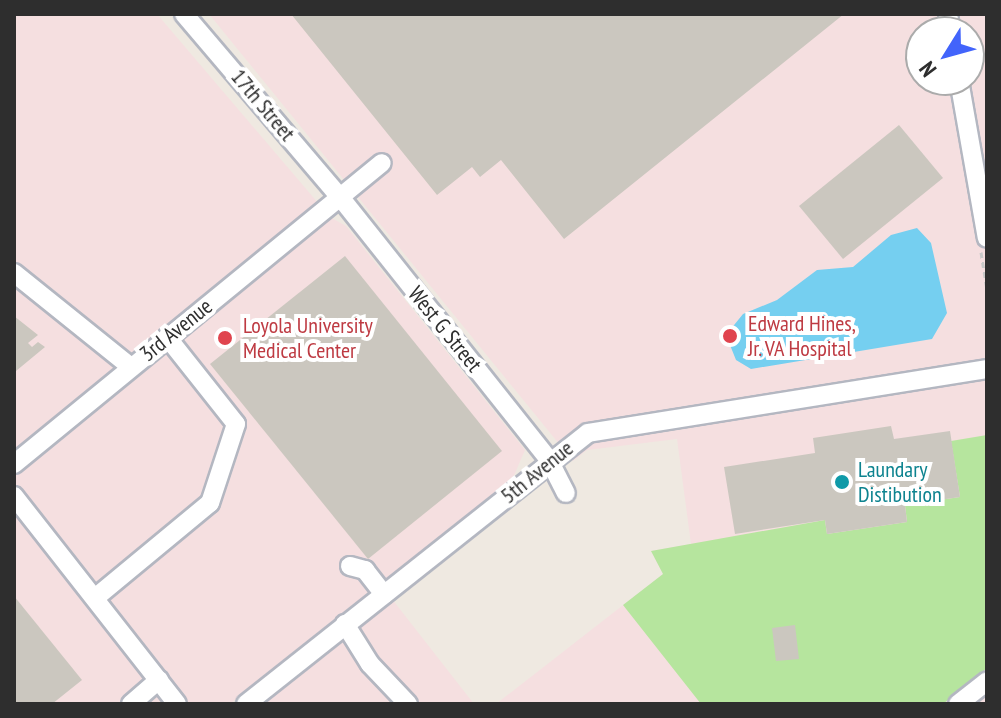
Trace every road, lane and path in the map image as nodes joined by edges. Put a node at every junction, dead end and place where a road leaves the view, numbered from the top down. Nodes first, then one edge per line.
1 (184, 14) edge
2 (962, 96) edge
3 (382, 163) dead end
4 (340, 197) junction
5 (987, 238) edge
6 (14, 273) edge
7 (167, 337) junction
8 (131, 367) junction
9 (987, 369) edge
10 (549, 460) junction
11 (14, 464) edge
12 (566, 493) dead end
13 (14, 496) edge
14 (95, 598) junction
15 (345, 624) junction
16 (987, 681) edge
17 (167, 691) edge
18 (131, 704) edge
19 (149, 704) edge
20 (246, 704) edge
21 (408, 704) edge
22 (958, 704) edge

1 - 4 street, 17th Street
2 - 5 street
3 - 4 street, 3rd Avenue
4 - 7 street, 3rd Avenue
4 - 10 street, West G Street
6 - 8 street
7 - 8 street, 3rd Avenue
7 - 14 street
8 - 11 street, 3rd Avenue
9 - 10 street, 5th Avenue
10 - 12 street, West G Street
10 - 15 street, 5th Avenue
13 - 14 street
14 - 17 street
15 - 20 street, 5th Avenue
15 - 21 street
16 - 22 street
17 - 18 street
17 - 19 street

